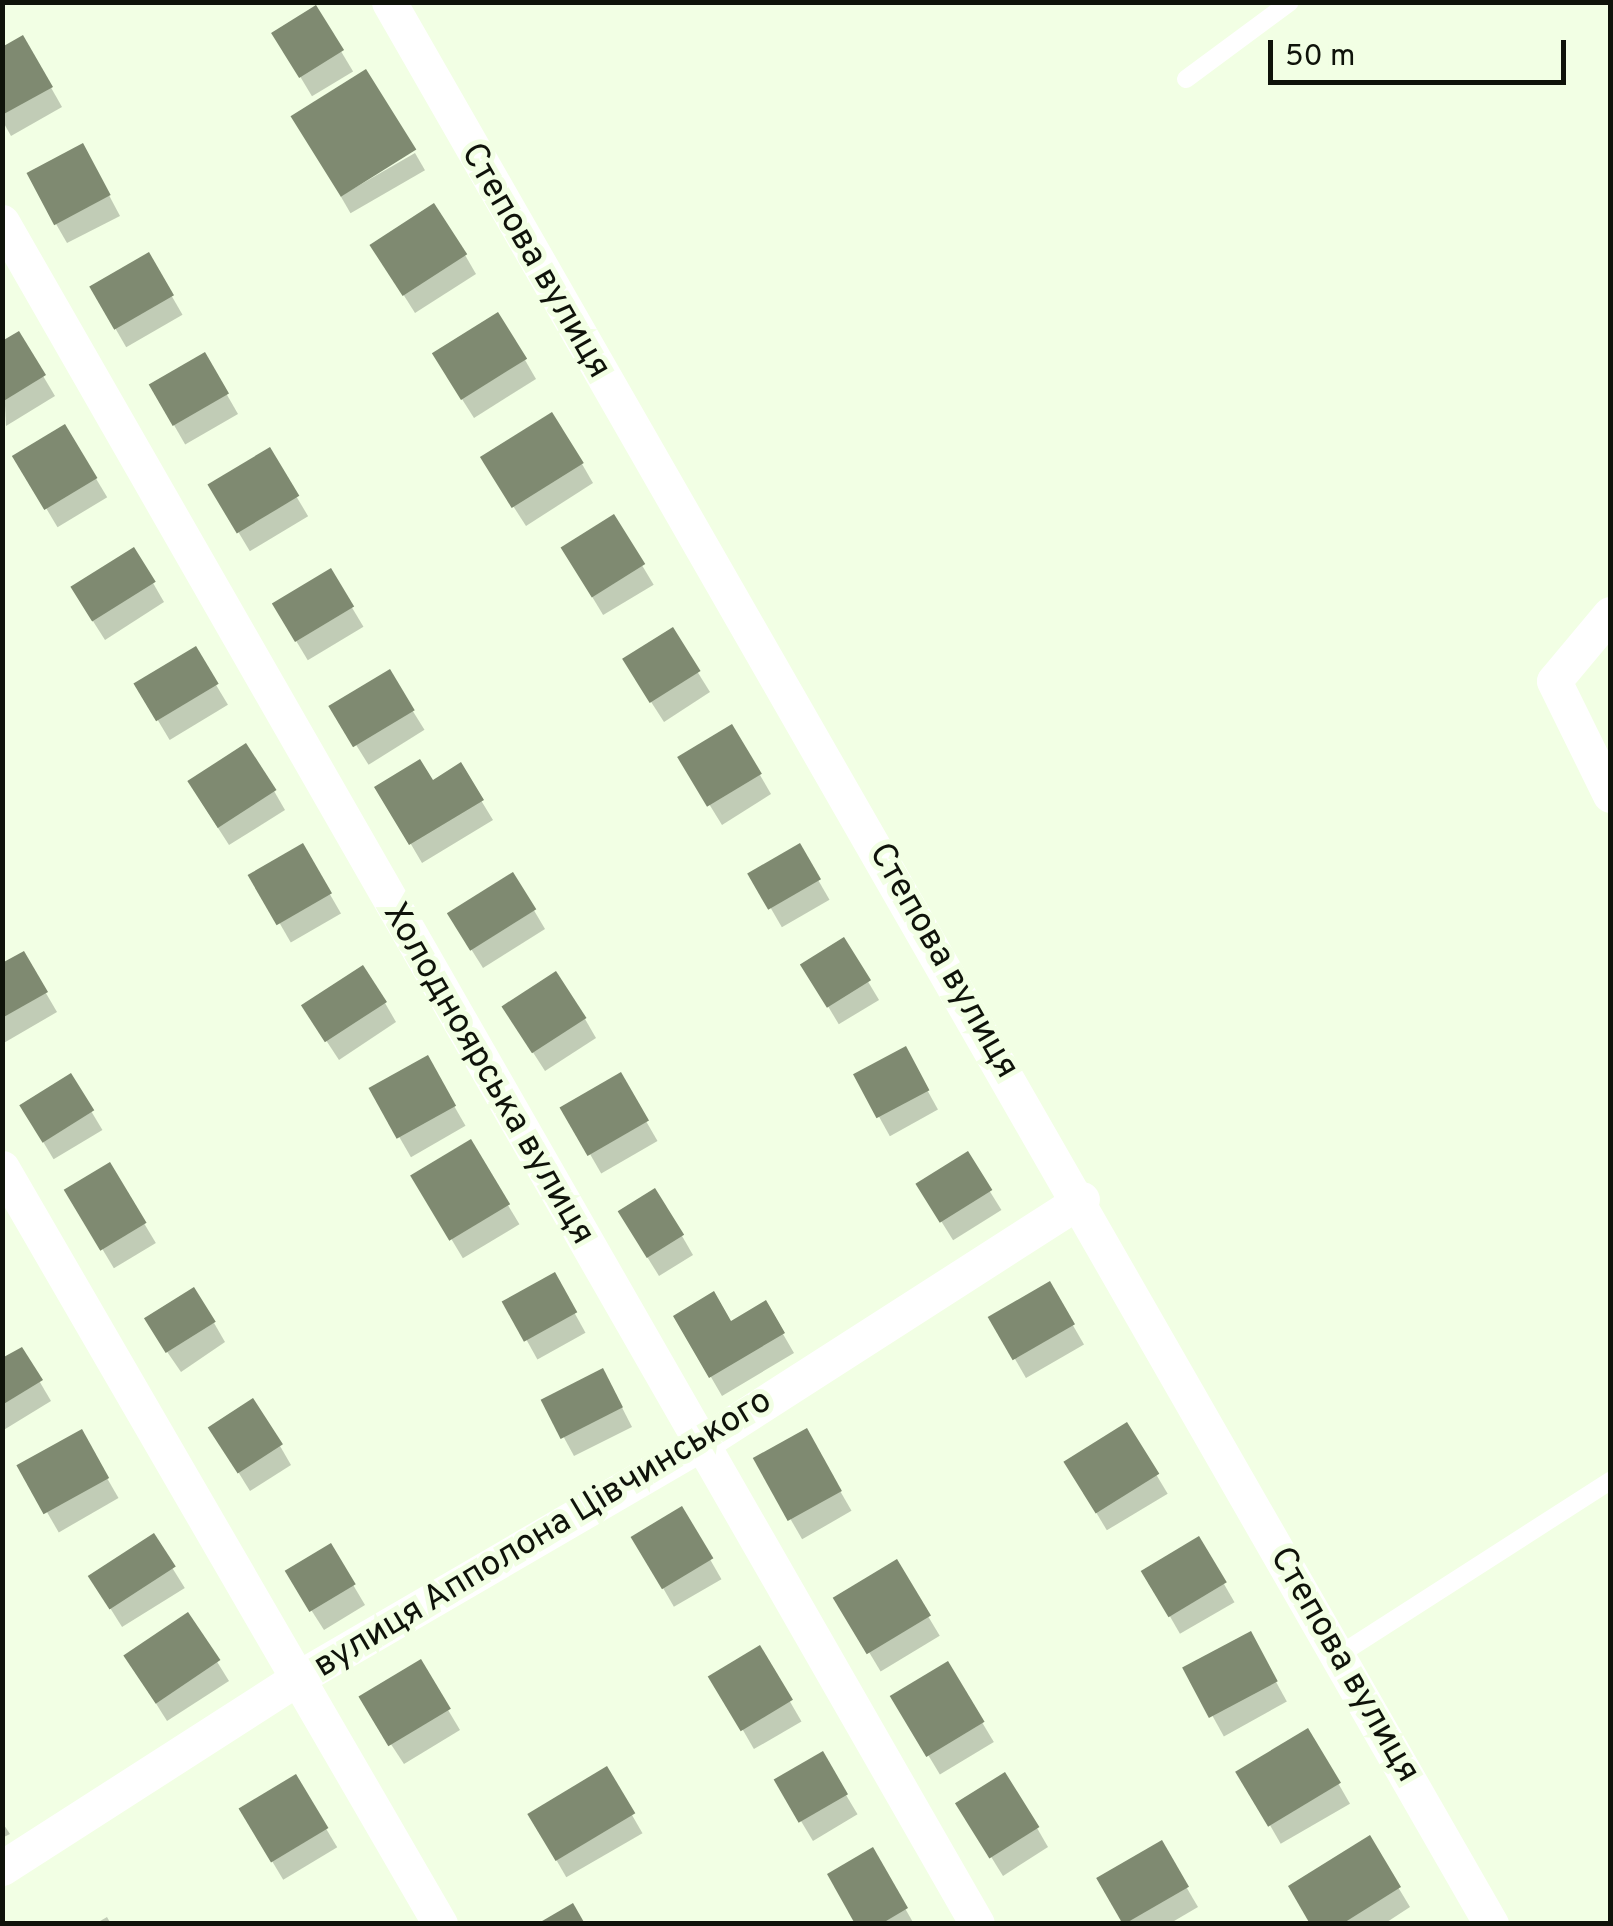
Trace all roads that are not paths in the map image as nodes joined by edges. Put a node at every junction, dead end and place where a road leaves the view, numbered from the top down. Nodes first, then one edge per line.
1 (1290, 2) edge
2 (399, 7) edge
3 (1186, 79) dead end
4 (2, 222) edge
5 (1610, 614) edge
6 (1610, 795) edge
7 (2, 1168) edge
8 (1082, 1199) junction
9 (699, 1446) junction
10 (1610, 1482) edge
11 (1339, 1655) junction
12 (298, 1678) junction
13 (2, 1868) edge
14 (440, 1924) edge
15 (977, 1924) edge
16 (1491, 1924) edge

1 - 3 lane
2 - 8 street, Степова вулиця
4 - 9 street, Холодноярська вулиця
5 - 6 street
7 - 12 street
8 - 9 street, вулиця Апполона Цівчинського
8 - 11 street, Степова вулиця
9 - 12 street, вулиця Апполона Цівчинського
9 - 15 street, Холодноярська вулиця
10 - 11 lane
11 - 16 street, Степова вулиця
12 - 13 street, вулиця Апполона Цівчинського
12 - 14 street

